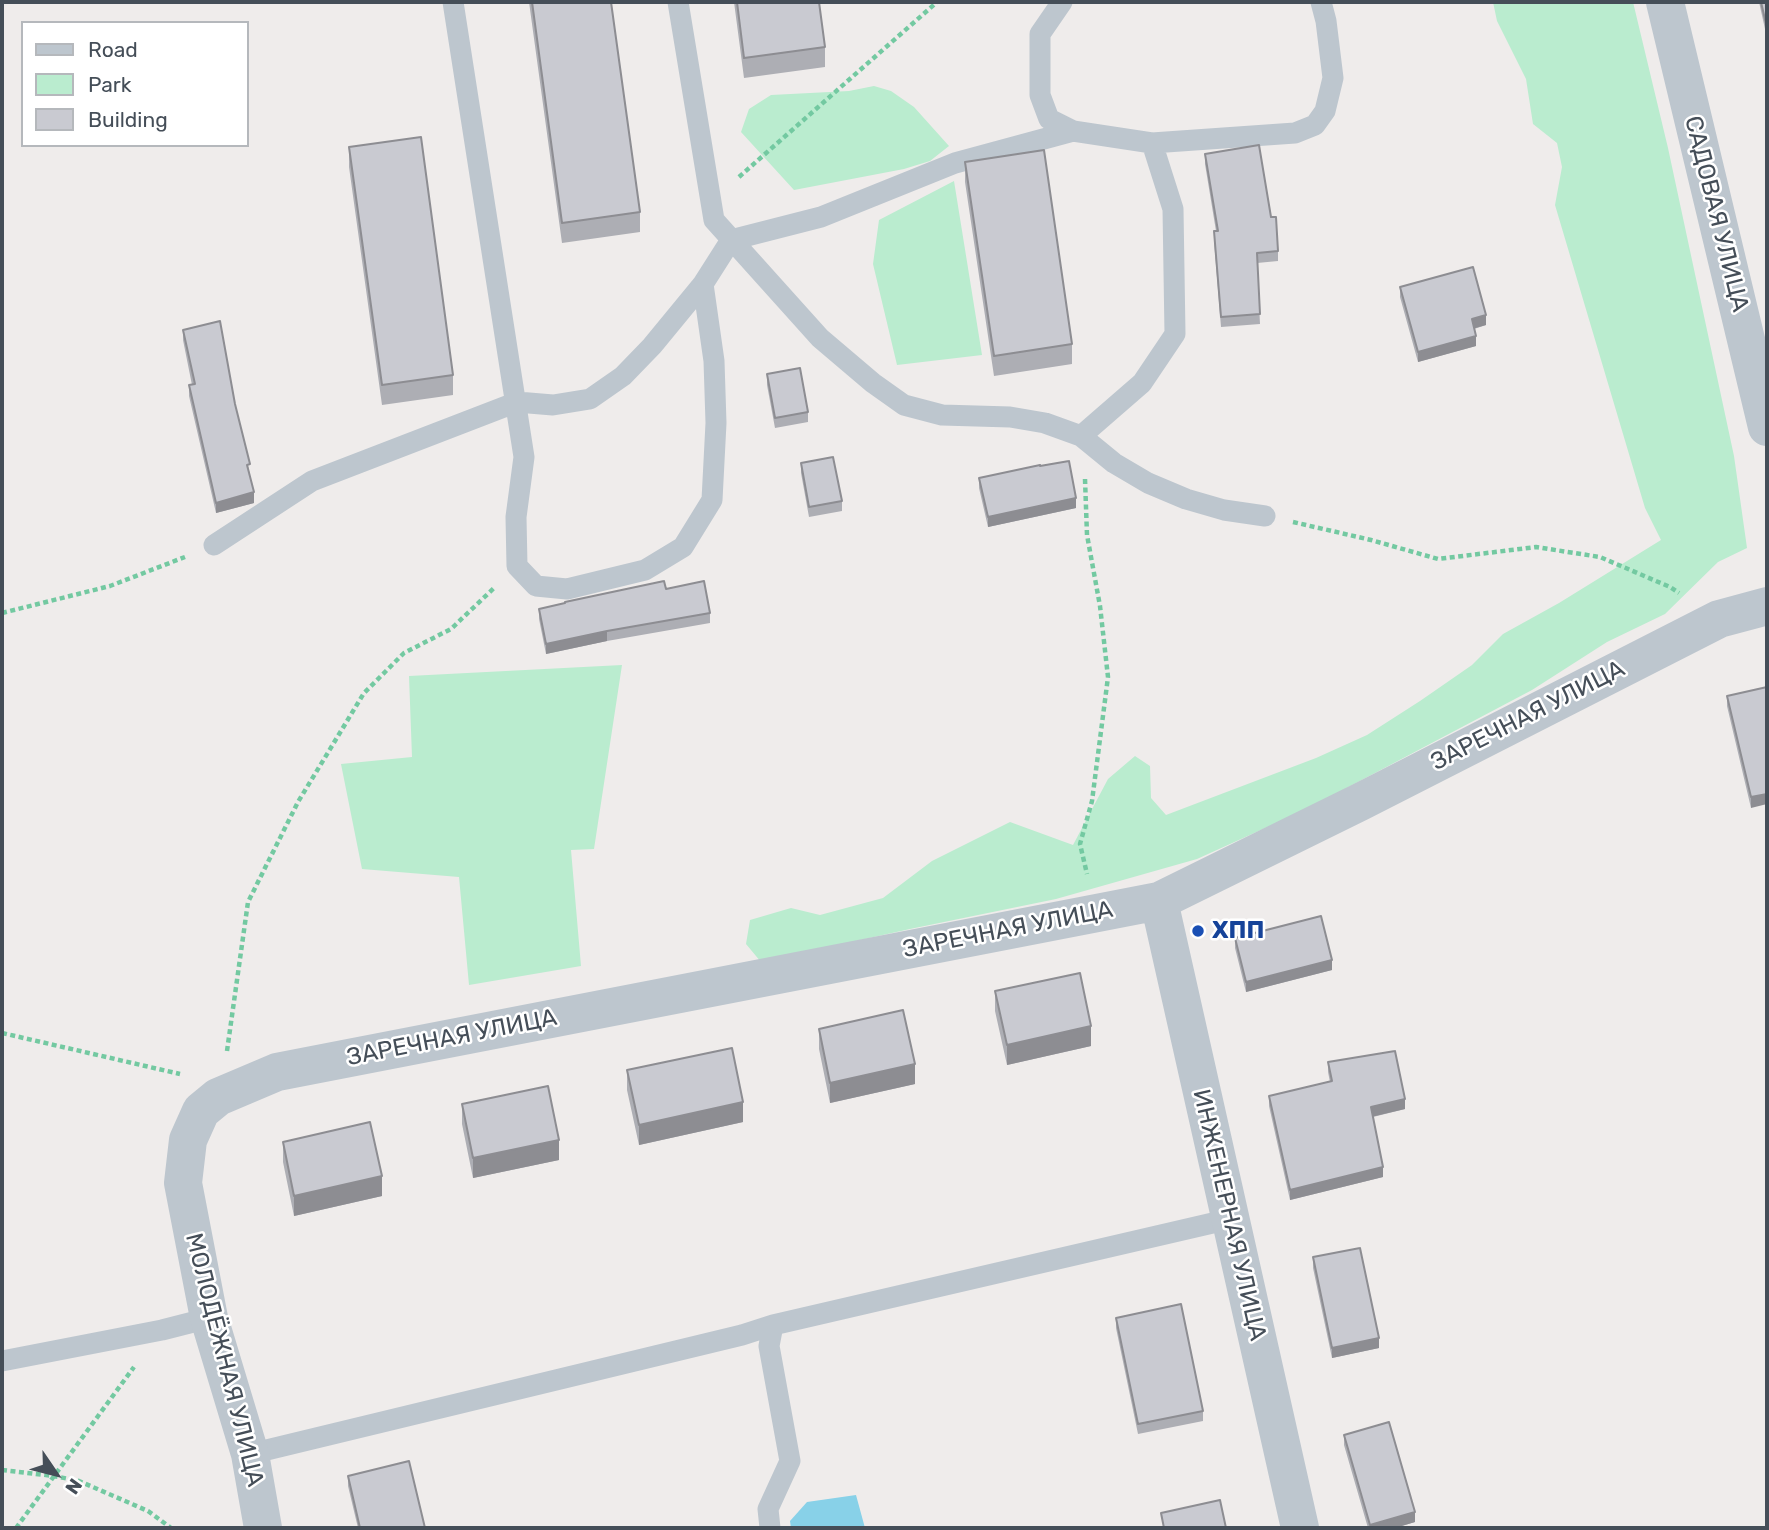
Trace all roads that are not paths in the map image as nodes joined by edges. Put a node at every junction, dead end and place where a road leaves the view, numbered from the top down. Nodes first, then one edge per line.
1 (453, 2) edge
2 (678, 2) edge
3 (1062, 2) edge
4 (1321, 2) edge
5 (1665, 2) edge
6 (1073, 131) junction
7 (1152, 143) junction
8 (731, 240) junction
9 (703, 285) junction
10 (517, 402) junction
11 (1767, 427) edge
12 (1081, 436) junction
13 (1265, 516) road end
14 (214, 545) road end
15 (1767, 606) edge
16 (1159, 901) junction
17 (214, 1097) joint
18 (1230, 1219) junction
19 (209, 1318) junction
20 (773, 1325) junction
21 (2, 1361) edge
22 (250, 1454) junction
23 (263, 1528) edge
24 (770, 1528) edge
25 (1300, 1528) edge

1 - 10 lane
2 - 8 lane
3 - 6 lane
4 - 7 lane
5 - 11 street, САДОВАЯ УЛИЦА
6 - 7 lane
6 - 8 lane
7 - 12 lane
8 - 9 lane
8 - 12 lane
9 - 10 lane
9 - 10 lane
10 - 14 lane
12 - 13 lane
15 - 16 street, ЗАРЕЧНАЯ УЛИЦА
16 - 17 street, ЗАРЕЧНАЯ УЛИЦА
16 - 18 street, ИНЖЕНЕРНАЯ УЛИЦА
17 - 19 street, МОЛОДЁЖНАЯ УЛИЦА
18 - 20 lane
18 - 25 street, ИНЖЕНЕРНАЯ УЛИЦА
19 - 21 lane
19 - 22 street, МОЛОДЁЖНАЯ УЛИЦА
20 - 22 lane
20 - 24 lane
22 - 23 street, МОЛОДЁЖНАЯ УЛИЦА

